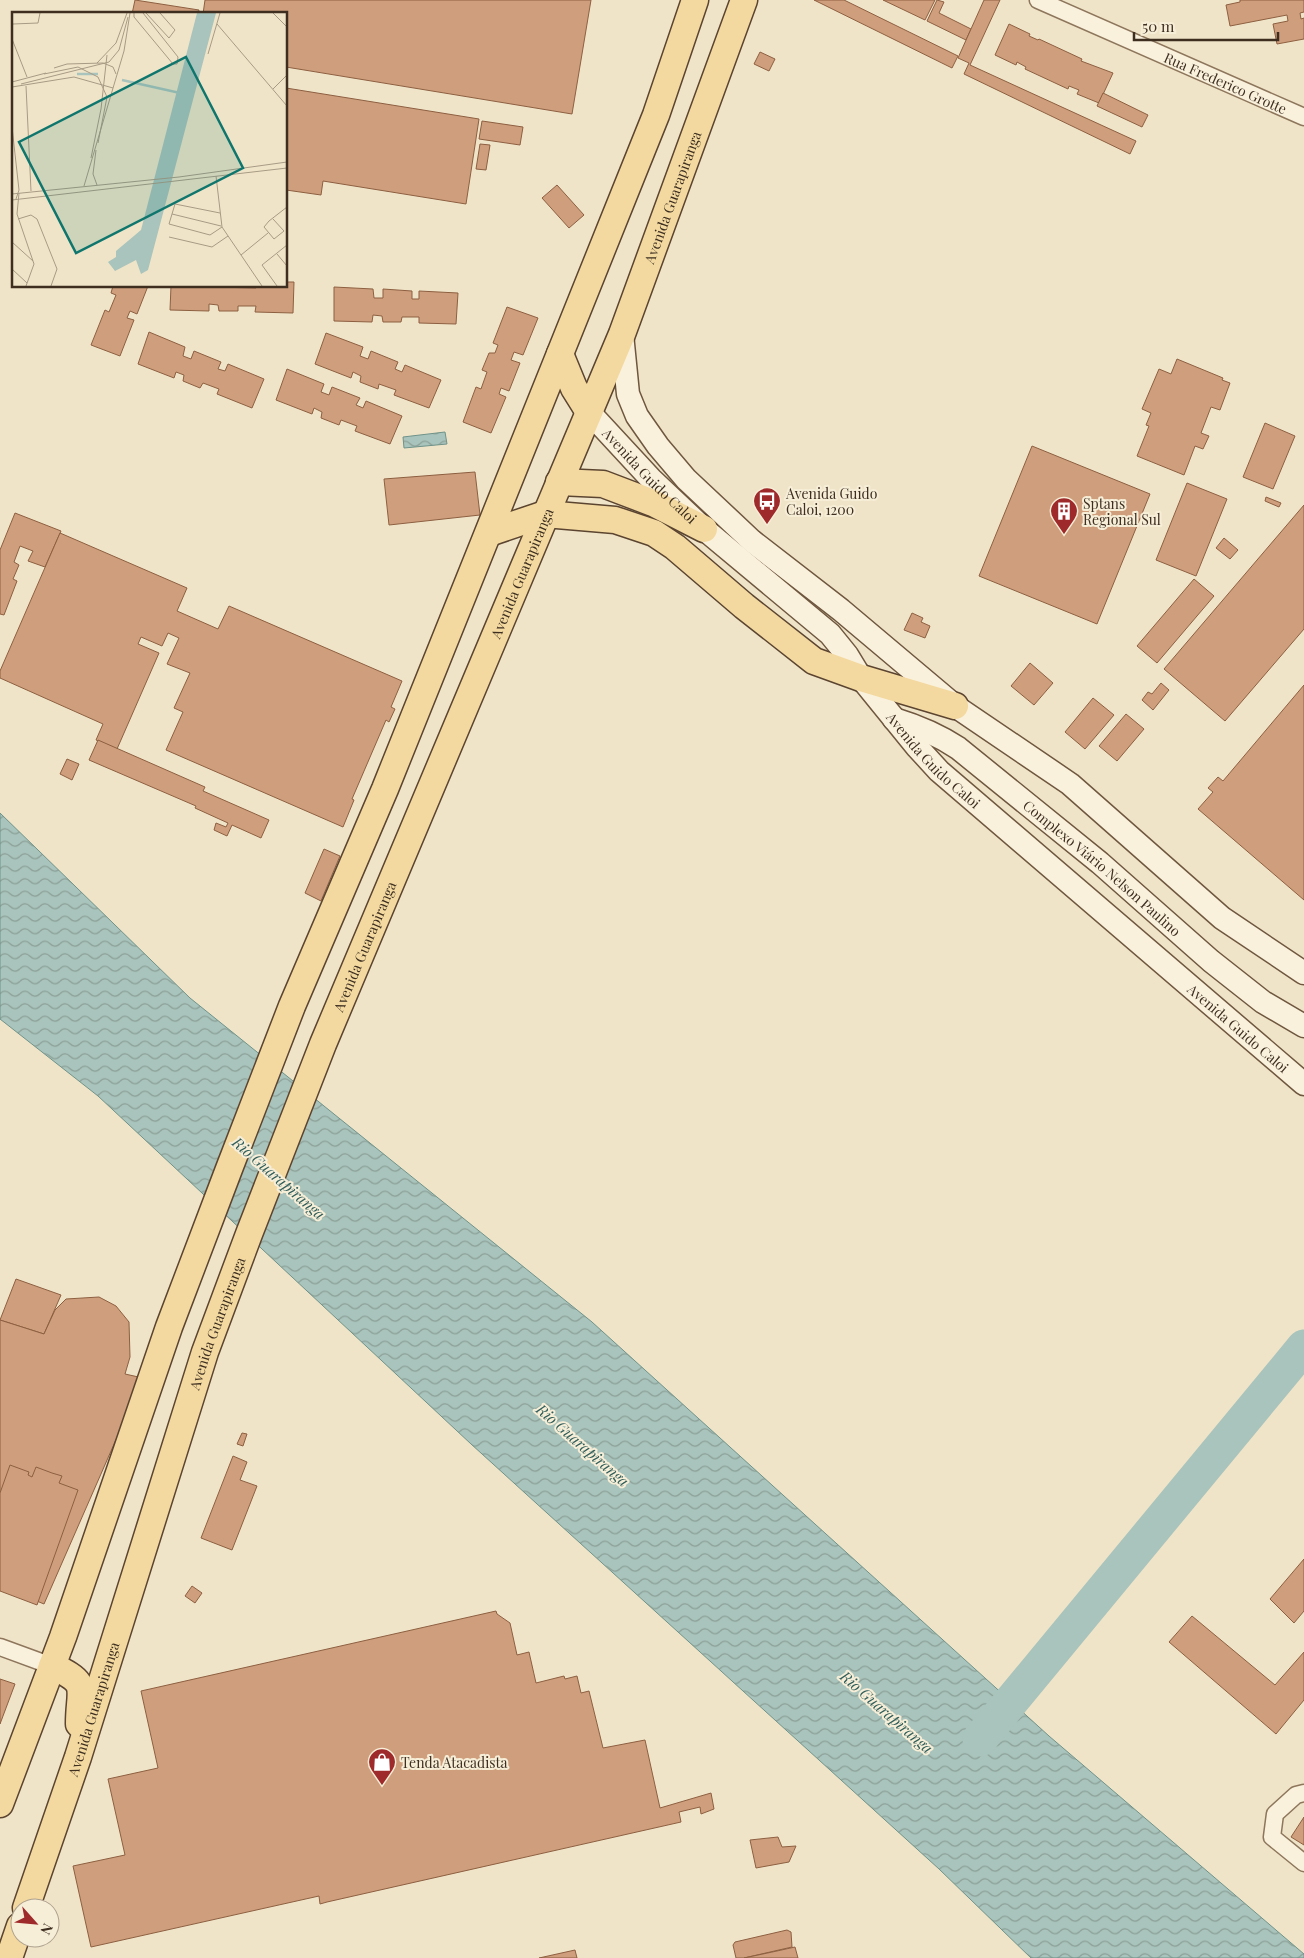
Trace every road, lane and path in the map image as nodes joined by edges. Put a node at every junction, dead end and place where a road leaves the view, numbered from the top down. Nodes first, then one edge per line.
1 (695, 0) edge
2 (744, 0) edge
3 (1038, 0) edge
4 (1304, 117) edge
5 (622, 334) junction
6 (560, 354) junction
7 (590, 412) junction
8 (559, 482) junction
9 (545, 514) junction
10 (704, 529) junction
11 (489, 532) junction
12 (860, 678) junction
13 (955, 706) junction
14 (894, 719) junction
15 (1304, 973) edge
16 (1304, 1026) edge
17 (1304, 1084) edge
18 (0, 1647) edge
19 (52, 1666) junction
20 (78, 1758) junction
21 (1304, 1793) edge
22 (0, 1804) edge
23 (1304, 1863) edge
24 (29, 1898) edge

1 - 6 main road
2 - 5 main road, Avenida Guarapiranga
3 - 4 street, Rua Frederico Grotte
5 - 7 main road, Avenida Guarapiranga
5 - 13 main road, Avenida Guido Caloi
6 - 7 main road
6 - 11 main road
7 - 8 main road, Avenida Guarapiranga
7 - 10 main road, Avenida Guido Caloi
8 - 9 main road, Avenida Guarapiranga
8 - 10 main road
9 - 11 main road
9 - 12 main road
9 - 20 main road, Avenida Guarapiranga
10 - 12 main road, Avenida Guido Caloi
11 - 19 main road
12 - 13 main road
12 - 14 main road, Avenida Guido Caloi
13 - 15 main road, Avenida Guido Caloi
14 - 16 main road, Complexo Viário Nelson Paulino
14 - 17 main road, Avenida Guido Caloi
18 - 19 street
19 - 20 main road
19 - 22 main road
20 - 24 main road, Avenida Guarapiranga
21 - 23 street

